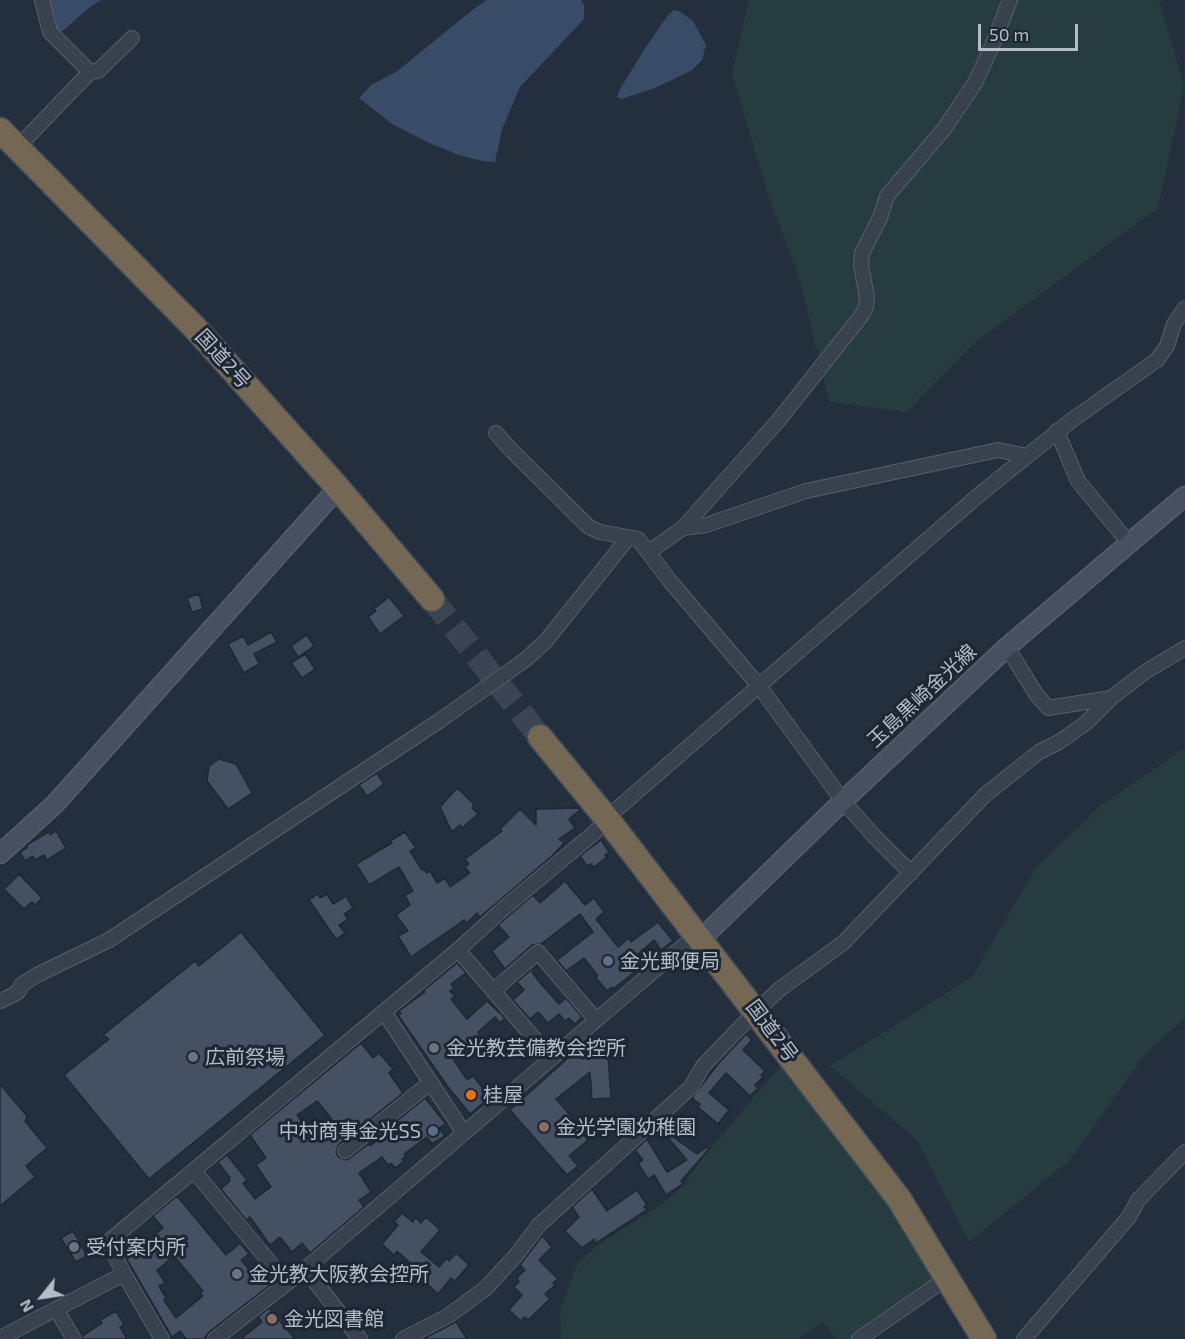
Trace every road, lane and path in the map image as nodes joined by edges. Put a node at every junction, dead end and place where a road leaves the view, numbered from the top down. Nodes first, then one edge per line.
1 (42, 0) edge
2 (1010, 0) edge
3 (132, 38) dead end
4 (90, 72) junction
5 (7, 142) edge
6 (1185, 308) edge
7 (1058, 431) junction
8 (496, 433) dead end
9 (1027, 456) junction
10 (338, 488) junction
11 (1185, 496) edge
12 (683, 528) junction
13 (628, 538) junction
14 (1129, 543) junction
15 (649, 552) junction
16 (432, 599) tunnel mouth
17 (1007, 647) junction
18 (1185, 648) edge
19 (759, 686) junction
20 (1111, 698) junction
21 (540, 737) tunnel mouth
22 (843, 801) junction
23 (608, 820) junction
24 (0, 854) edge
25 (910, 873) junction
26 (700, 940) junction
27 (458, 951) junction
28 (493, 991) junction
29 (0, 1001) edge
30 (756, 1011) junction
31 (384, 1012) junction
32 (596, 1020) junction
33 (551, 1058) junction
34 (431, 1082) junction
35 (464, 1133) junction
36 (345, 1151) dead end
37 (1185, 1152) edge
38 (194, 1171) junction
39 (305, 1269) junction
40 (123, 1274) junction
41 (947, 1278) junction
42 (287, 1283) junction
43 (56, 1309) junction
44 (0, 1338) edge
45 (74, 1339) edge
46 (162, 1339) edge
47 (215, 1339) edge
48 (360, 1339) edge
49 (403, 1339) edge
50 (859, 1339) edge
51 (984, 1339) edge
52 (1024, 1339) edge

1 - 4 street
2 - 12 street
3 - 4 street
4 - 5 street
5 - 10 highway, 国道2号
6 - 7 street
7 - 9 street
7 - 14 street
8 - 13 street
9 - 12 street
9 - 19 street
10 - 16 highway, 国道2号
10 - 24 main road
11 - 14 main road, 玉島黒崎金光線
12 - 15 street
13 - 15 street
13 - 29 street
14 - 17 main road, 玉島黒崎金光線
15 - 19 street
17 - 20 street
17 - 22 main road, 玉島黒崎金光線
18 - 20 street
19 - 22 street
19 - 23 street
20 - 25 street
21 - 23 highway, 国道2号
22 - 25 street
22 - 26 main road, 玉島黒崎金光線
23 - 26 highway, 国道2号
23 - 27 street
25 - 30 street
26 - 30 highway, 国道2号
26 - 32 street
27 - 28 street
27 - 31 street
28 - 32 street
28 - 33 street
30 - 41 highway, 国道2号
30 - 49 street
31 - 34 street
31 - 38 street
32 - 33 street
33 - 35 street
34 - 35 street
34 - 36 street
35 - 39 street
37 - 52 street
38 - 40 street
38 - 42 street
39 - 42 street
39 - 48 street
40 - 43 street
40 - 46 street
41 - 50 street
41 - 51 highway, 国道2号
42 - 47 street
43 - 44 street
43 - 45 street

